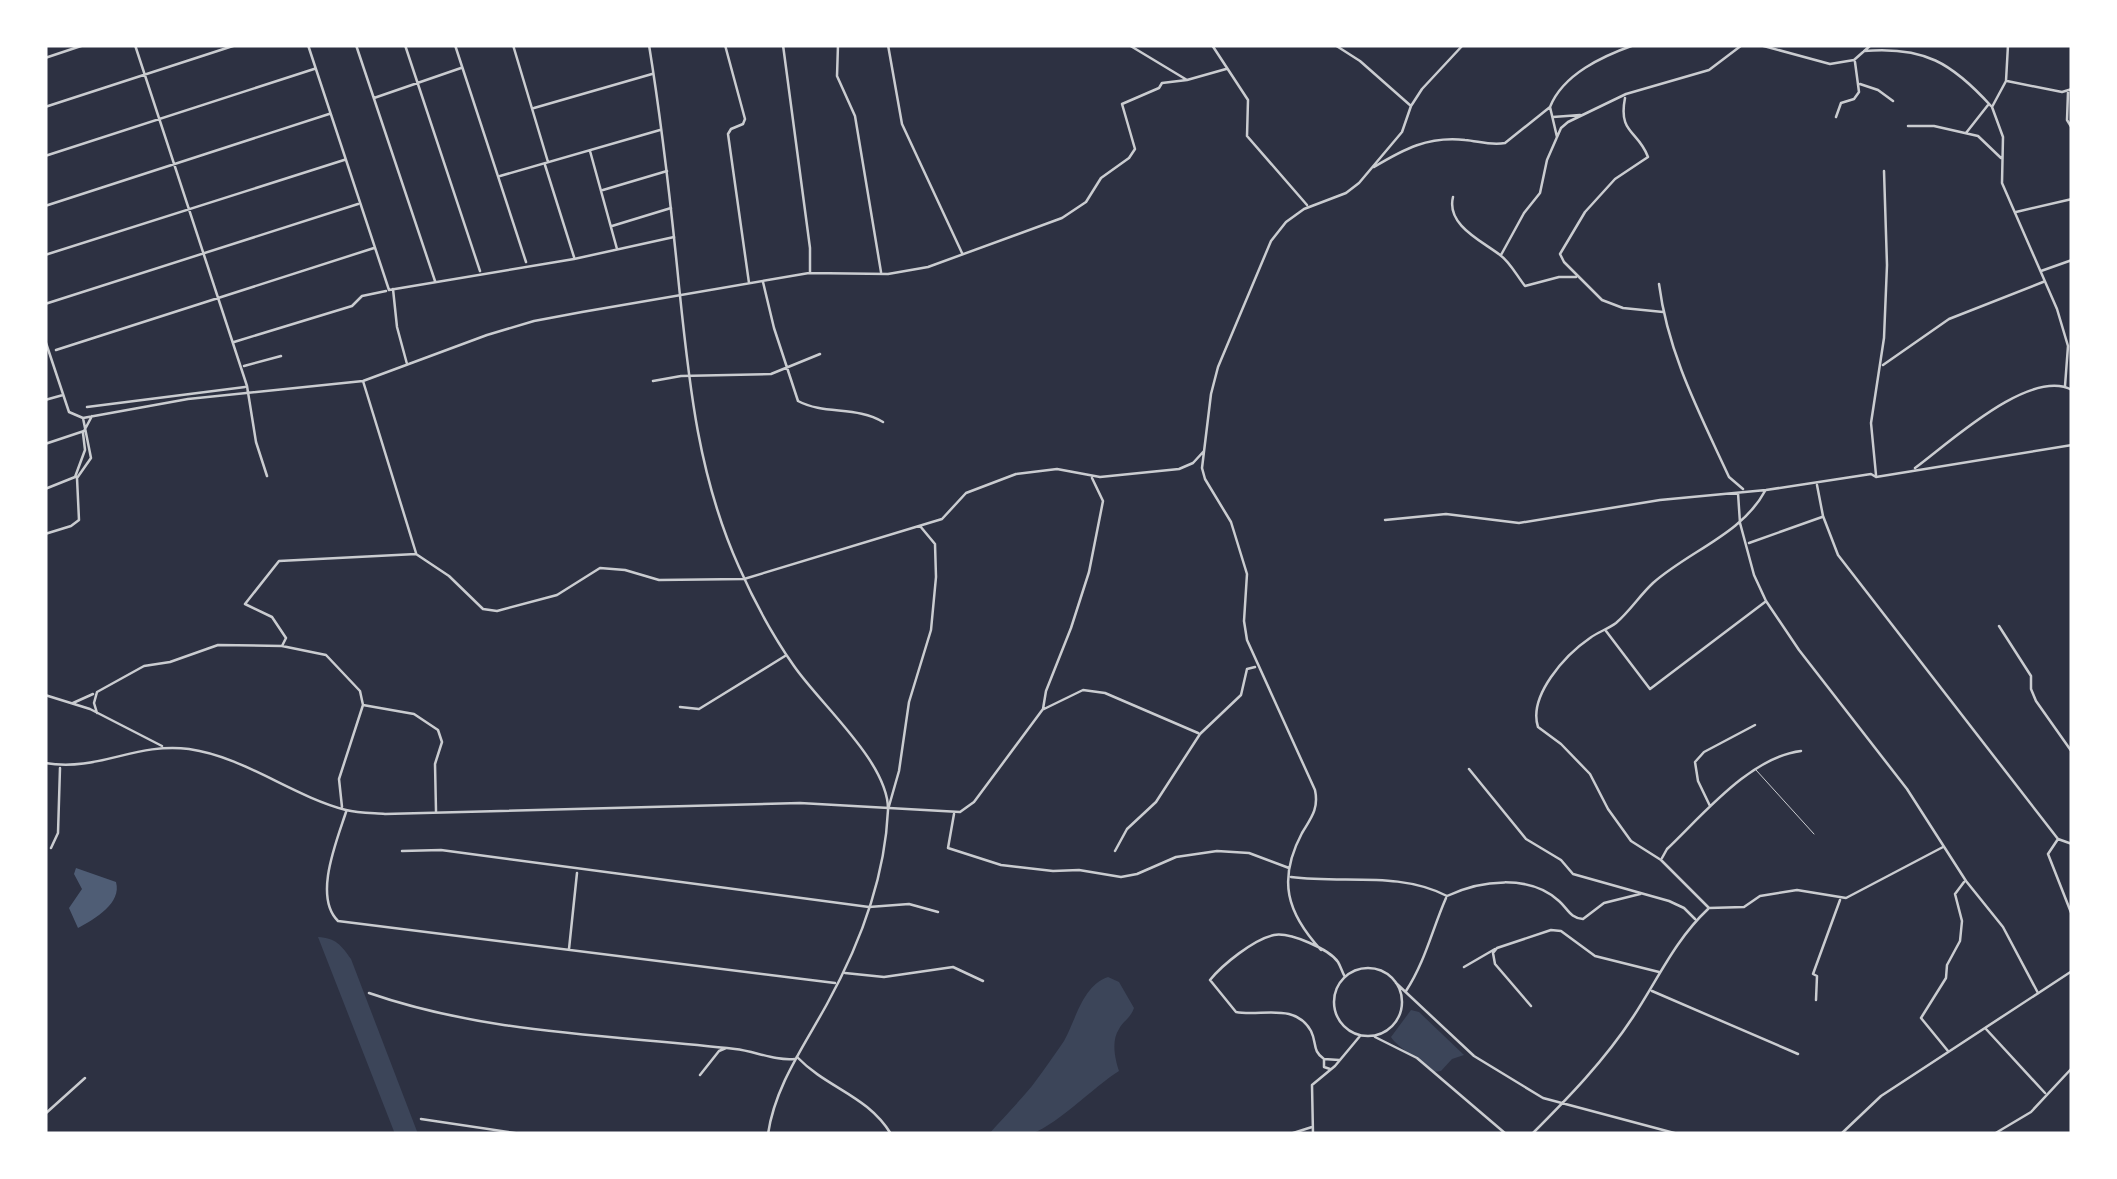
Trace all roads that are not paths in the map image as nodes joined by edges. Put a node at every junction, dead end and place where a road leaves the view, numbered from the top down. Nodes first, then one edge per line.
1 (84, 45) edge
2 (135, 45) edge
3 (236, 45) edge
4 (308, 45) edge
5 (356, 45) edge
6 (405, 45) edge
7 (455, 45) edge
8 (513, 45) edge
9 (648, 45) edge
10 (725, 45) edge
11 (784, 45) edge
12 (838, 45) edge
13 (888, 45) edge
14 (1130, 45) edge
15 (1212, 45) edge
16 (1335, 45) edge
17 (1463, 45) edge
18 (1634, 45) edge
19 (1742, 45) edge
20 (1760, 45) edge
21 (1871, 45) edge
22 (2008, 45) edge
23 (1864, 51) junction
24 (45, 58) edge
25 (1854, 60) junction
26 (316, 68) junction
27 (462, 68) junction
28 (1227, 68) junction
29 (145, 74) junction
30 (654, 74) junction
31 (1187, 80) junction
32 (2006, 81) junction
33 (418, 84) junction
34 (1858, 84) junction
35 (2070, 90) edge
36 (1626, 94) junction
37 (374, 98) junction
38 (1893, 102) dead end
39 (45, 106) edge
40 (1411, 106) junction
41 (1990, 106) junction
42 (1550, 107) junction
43 (534, 108) junction
44 (330, 114) junction
45 (1583, 115) junction
46 (1551, 117) junction
47 (1836, 117) dead end
48 (160, 119) junction
49 (1908, 126) dead end
50 (2072, 128) edge
51 (662, 129) junction
52 (1966, 133) junction
53 (1558, 140) junction
54 (590, 149) junction
55 (45, 156) edge
56 (346, 159) junction
57 (2002, 159) junction
58 (546, 162) junction
59 (174, 164) junction
60 (1372, 168) junction
61 (667, 171) junction
62 (1884, 171) dead end
63 (498, 177) junction
64 (601, 190) junction
65 (1453, 197) dead end
66 (2072, 199) edge
67 (361, 204) junction
68 (45, 206) edge
69 (1308, 206) junction
70 (671, 208) junction
71 (189, 210) junction
72 (2014, 212) junction
73 (611, 227) junction
74 (674, 237) junction
75 (375, 248) junction
76 (617, 250) junction
77 (962, 253) junction
78 (204, 254) junction
79 (45, 255) edge
80 (1501, 255) junction
81 (574, 258) junction
82 (2072, 260) edge
83 (527, 265) junction
84 (480, 272) junction
85 (2040, 272) junction
86 (810, 273) junction
87 (881, 274) junction
88 (1580, 278) junction
89 (763, 280) junction
90 (435, 281) junction
91 (2044, 282) junction
92 (749, 283) junction
93 (1659, 284) dead end
94 (391, 290) junction
95 (680, 296) junction
96 (218, 299) junction
97 (45, 304) edge
98 (1662, 312) junction
99 (45, 340) edge
100 (233, 342) junction
101 (56, 350) dead end
102 (47, 353) edge
103 (820, 354) dead end
104 (281, 356) dead end
105 (408, 366) junction
106 (240, 367) junction
107 (1880, 368) junction
108 (786, 369) junction
109 (687, 377) junction
110 (364, 380) junction
111 (653, 381) dead end
112 (247, 386) junction
113 (2065, 386) junction
114 (2072, 390) edge
115 (63, 394) junction
116 (248, 394) junction
117 (45, 400) edge
118 (87, 408) dead end
119 (94, 415) junction
120 (83, 418) junction
121 (883, 422) dead end
122 (84, 431) junction
123 (45, 444) edge
124 (2072, 445) edge
125 (1204, 451) junction
126 (1193, 462) junction
127 (1202, 468) junction
128 (1912, 471) junction
129 (267, 476) dead end
130 (1092, 476) junction
131 (1876, 477) junction
132 (1817, 484) junction
133 (45, 489) edge
134 (1744, 490) junction
135 (1766, 490) junction
136 (1738, 492) junction
137 (1822, 516) junction
138 (1384, 520) dead end
139 (1740, 523) junction
140 (920, 526) junction
141 (45, 534) edge
142 (1748, 544) junction
143 (416, 554) junction
144 (744, 579) junction
145 (1766, 602) junction
146 (1999, 626) dead end
147 (1606, 630) junction
148 (282, 646) junction
149 (787, 656) junction
150 (1257, 666) junction
151 (97, 692) junction
152 (45, 695) edge
153 (72, 703) junction
154 (363, 705) junction
155 (680, 707) dead end
156 (1043, 709) junction
157 (97, 713) junction
158 (1755, 725) dead end
159 (1200, 734) junction
160 (164, 747) junction
161 (1801, 752) dead end
162 (2072, 752) edge
163 (45, 763) edge
164 (60, 766) junction
165 (1470, 769) dead end
166 (1756, 770) junction
167 (1711, 807) junction
168 (888, 808) junction
169 (345, 810) junction
170 (436, 812) junction
171 (954, 813) junction
172 (1814, 834) dead end
173 (2058, 839) junction
174 (2072, 844) edge
175 (1944, 846) junction
176 (51, 848) dead end
177 (402, 851) dead end
178 (1115, 851) dead end
179 (1661, 860) junction
180 (1290, 869) junction
181 (577, 870) junction
182 (1290, 877) junction
183 (1966, 881) junction
184 (1640, 894) junction
185 (1447, 896) junction
186 (1840, 899) junction
187 (869, 907) junction
188 (1709, 908) junction
189 (938, 912) dead end
190 (2072, 914) edge
191 (1696, 920) junction
192 (1497, 948) junction
193 (569, 950) junction
194 (1321, 950) junction
195 (1464, 967) dead end
196 (2072, 970) edge
197 (844, 973) junction
198 (1660, 973) junction
199 (1345, 977) junction
200 (983, 981) dead end
201 (1396, 983) junction
202 (838, 984) junction
203 (1650, 990) junction
204 (1405, 992) junction
205 (2038, 992) junction
206 (370, 994) dead end
207 (1816, 1000) dead end
208 (1531, 1006) dead end
209 (1984, 1028) junction
210 (1360, 1036) junction
211 (1374, 1036) junction
212 (727, 1048) junction
213 (1948, 1051) junction
214 (1798, 1054) dead end
215 (796, 1058) junction
216 (1324, 1059) junction
217 (1337, 1061) junction
218 (2072, 1068) edge
219 (1330, 1069) junction
220 (700, 1074) dead end
221 (85, 1078) dead end
222 (2046, 1094) junction
223 (1562, 1104) junction
224 (45, 1114) edge
225 (420, 1120) dead end
226 (1313, 1127) junction
227 (1535, 1133) edge
228 (521, 1134) edge
229 (768, 1134) edge
230 (891, 1134) edge
231 (1290, 1134) edge
232 (1313, 1134) edge
233 (1506, 1134) edge
234 (1678, 1134) edge
235 (1841, 1134) edge
236 (1994, 1134) edge

1 - 24 street
2 - 29 street
3 - 29 street
4 - 26 street
5 - 37 street
6 - 33 street
7 - 27 street
8 - 43 street
9 - 30 street
10 - 92 street
11 - 86 street
12 - 87 street
13 - 77 street
14 - 31 street
15 - 28 street
16 - 40 street
17 - 40 street
18 - 42 street
19 - 36 street
20 - 25 street
21 - 23 street
22 - 32 street
23 - 25 street
23 - 41 street
25 - 34 street
26 - 44 street
26 - 48 street
27 - 33 street
27 - 63 street
28 - 31 street
28 - 69 street
29 - 39 street
29 - 48 street
30 - 43 street
30 - 51 street
31 - 77 street
32 - 35 street
32 - 41 street
33 - 37 street
33 - 84 street
34 - 38 street
34 - 47 street
35 - 50 street
36 - 45 street
36 - 88 street
37 - 90 street
40 - 60 street
41 - 52 street
41 - 57 street
42 - 46 street
42 - 60 street
43 - 58 street
44 - 56 street
44 - 59 street
45 - 46 street
45 - 53 street
46 - 53 street
48 - 55 street
48 - 59 street
49 - 52 street
51 - 54 street
51 - 61 street
52 - 57 street
53 - 80 street
54 - 58 street
54 - 64 street
56 - 67 street
56 - 71 street
57 - 72 street
58 - 63 street
58 - 81 street
59 - 68 street
59 - 71 street
60 - 69 street
61 - 64 street
61 - 70 street
62 - 107 street
63 - 83 street
64 - 73 street
65 - 80 street
66 - 72 street
67 - 75 street
67 - 78 street
69 - 125 street
70 - 73 street
70 - 74 street
71 - 78 street
71 - 79 street
72 - 85 street
73 - 76 street
74 - 76 street
74 - 95 street
75 - 94 street
75 - 96 street
76 - 81 street
77 - 87 street
78 - 96 street
78 - 97 street
80 - 88 street
81 - 83 street
82 - 85 street
83 - 84 street
84 - 90 street
85 - 91 street
86 - 87 street
86 - 89 street
88 - 98 street
89 - 92 street
89 - 108 street
90 - 94 street
91 - 107 street
91 - 113 street
92 - 95 street
93 - 98 street
94 - 100 street
94 - 105 street
95 - 105 street
95 - 109 street
96 - 100 street
96 - 101 street
98 - 134 street
99 - 102 street
100 - 106 street
102 - 115 street
103 - 108 street
104 - 106 street
105 - 110 street
106 - 112 street
107 - 131 street
108 - 109 street
108 - 121 street
109 - 111 street
109 - 144 street
110 - 116 street
110 - 143 street
112 - 116 street
112 - 118 street
113 - 114 street
113 - 128 street
115 - 117 street
115 - 120 street
116 - 119 street
116 - 129 street
119 - 120 street
119 - 122 street
120 - 122 street
122 - 123 street
122 - 133 street
122 - 141 street
124 - 128 street
125 - 126 street
125 - 127 street
126 - 127 street
126 - 130 street
127 - 150 street
128 - 131 street
130 - 140 street
130 - 156 street
131 - 132 street
132 - 135 street
132 - 137 street
134 - 135 street
134 - 136 street
135 - 139 street
136 - 138 street
136 - 139 street
137 - 142 street
137 - 173 street
139 - 142 street
139 - 147 street
140 - 144 street
140 - 168 street
142 - 145 street
143 - 144 street
143 - 148 street
144 - 149 street
145 - 147 street
145 - 175 street
146 - 162 street
147 - 179 street
148 - 151 street
148 - 154 street
149 - 155 street
149 - 168 street
150 - 159 street
150 - 180 street
151 - 153 street
151 - 157 street
152 - 153 street
153 - 157 street
154 - 169 street
154 - 170 street
156 - 159 street
156 - 171 street
157 - 160 street
158 - 167 street
159 - 178 street
160 - 164 street
160 - 169 street
161 - 166 street
163 - 164 street
164 - 176 street
165 - 184 street
166 - 167 street
166 - 172 lane
167 - 179 street
168 - 170 street
168 - 171 street
168 - 187 street
169 - 170 street
169 - 193 street
171 - 180 street
173 - 174 street
173 - 190 street
175 - 183 street
175 - 186 street
177 - 181 street
179 - 188 street
180 - 182 street
181 - 187 street
181 - 193 street
182 - 185 street
182 - 194 street
183 - 205 street
183 - 213 street
184 - 185 street
184 - 191 street
185 - 204 street
186 - 188 street
186 - 207 street
187 - 189 street
187 - 197 street
188 - 191 street
191 - 198 street
192 - 195 street
192 - 198 street
192 - 208 street
193 - 202 street
194 - 199 street
194 - 216 street
196 - 205 street
197 - 200 street
197 - 202 street
198 - 203 street
199 - 201 street
199 - 210 street
201 - 204 street
201 - 211 street
202 - 215 street
203 - 214 street
203 - 223 street
204 - 223 street
205 - 209 street
206 - 212 street
209 - 213 street
209 - 222 street
210 - 211 street
210 - 217 street
211 - 233 street
212 - 215 street
212 - 220 street
213 - 235 street
215 - 229 street
215 - 230 street
216 - 217 street
216 - 219 street
217 - 219 street
218 - 222 street
219 - 226 street
221 - 224 street
222 - 236 street
223 - 227 street
223 - 234 street
225 - 228 street
226 - 231 street
226 - 232 street

